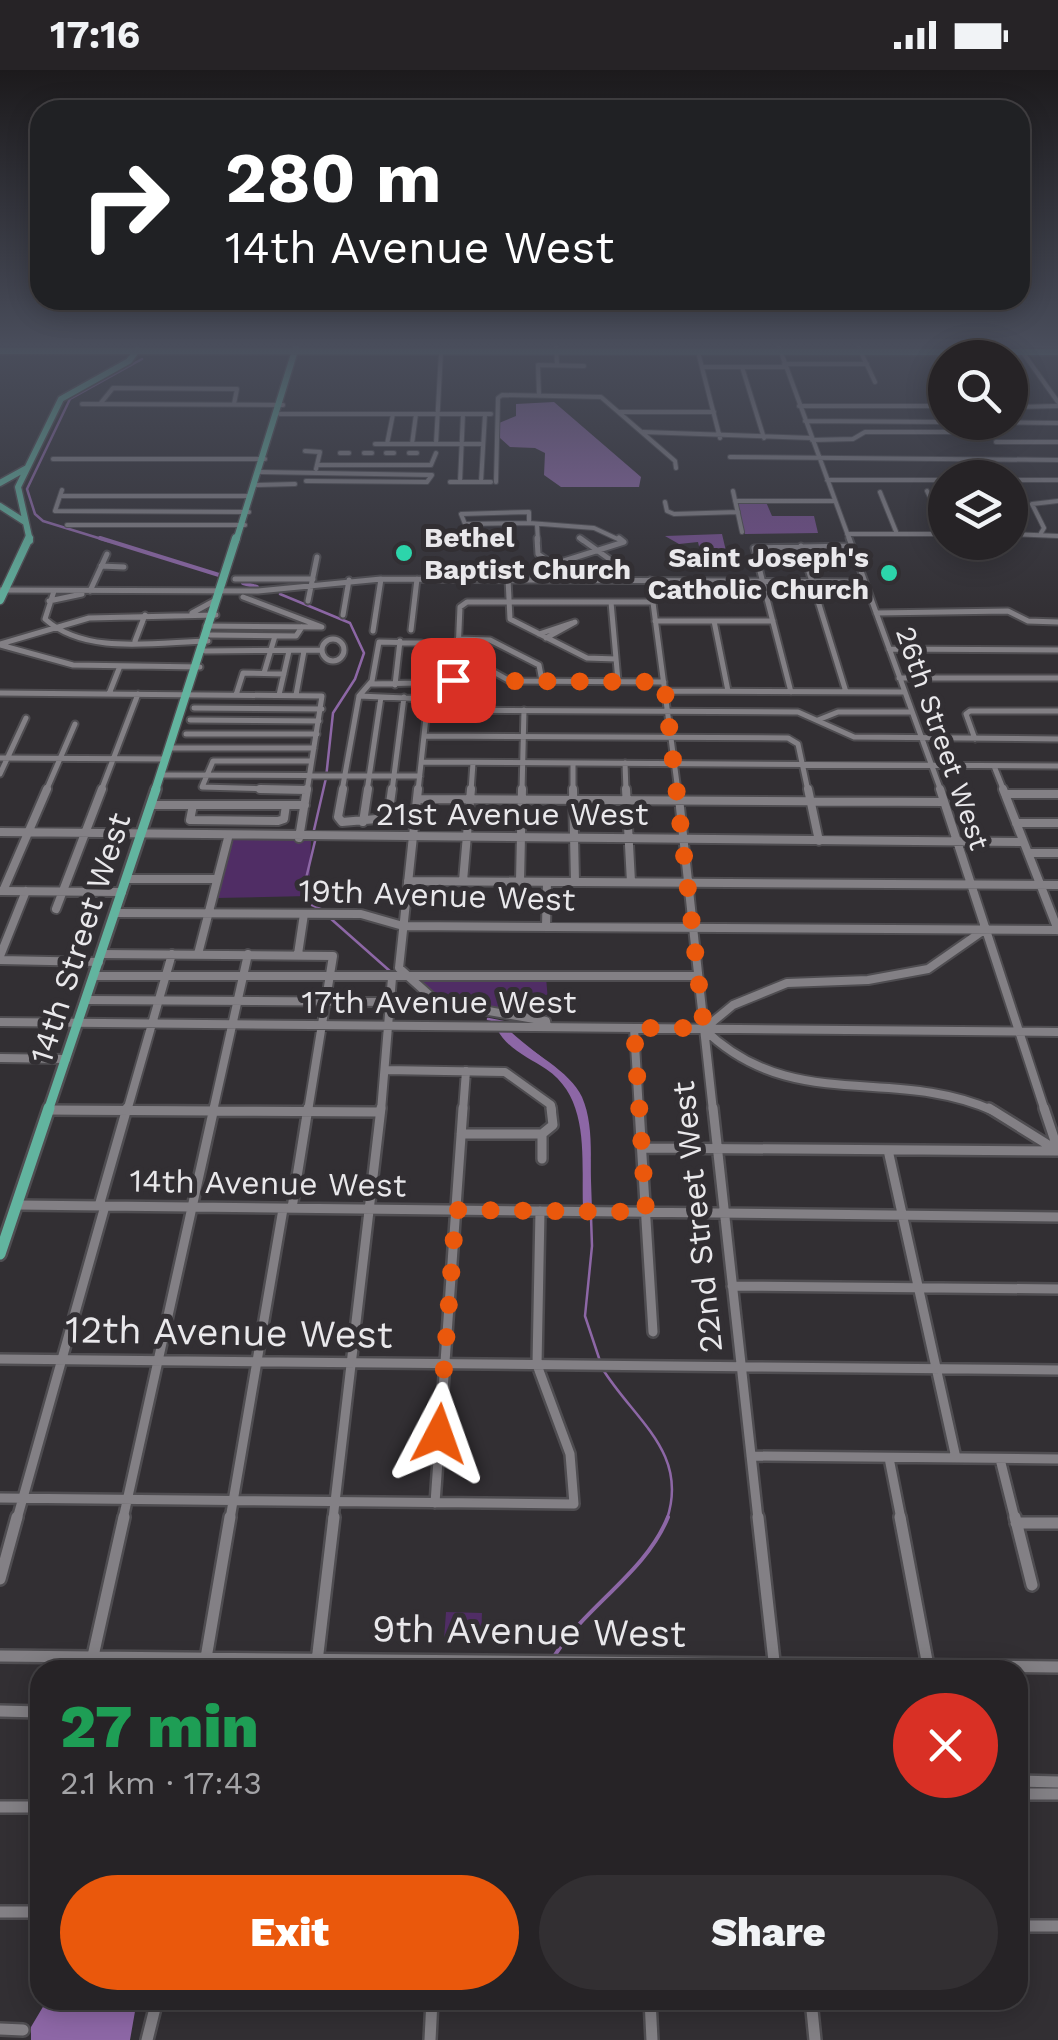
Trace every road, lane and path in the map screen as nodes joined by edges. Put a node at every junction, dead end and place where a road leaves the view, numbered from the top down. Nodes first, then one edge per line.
1 (43, 436) edge
2 (270, 436) edge
3 (389, 436) edge
4 (413, 436) edge
5 (437, 436) edge
6 (462, 436) edge
7 (485, 436) edge
8 (496, 436) edge
9 (646, 436) edge
10 (693, 436) edge
11 (811, 436) edge
12 (860, 436) edge
13 (720, 438) joint
14 (764, 438) joint
15 (812, 439) junction
16 (996, 442) dead end
17 (1058, 442) edge
18 (376, 444) dead end
19 (388, 444) junction
20 (412, 444) junction
21 (436, 444) junction
22 (462, 444) junction
23 (484, 444) junction
24 (305, 451) dead end
25 (344, 453) dead end
26 (368, 453) dead end
27 (390, 453) dead end
28 (413, 453) dead end
29 (436, 453) dead end
30 (191, 457) junction
31 (819, 457) junction
32 (730, 458) dead end
33 (54, 459) dead end
34 (262, 459) junction
35 (1058, 460) edge
36 (29, 464) junction
37 (317, 464) junction
38 (388, 464) junction
39 (342, 465) junction
40 (366, 465) junction
41 (412, 465) junction
42 (186, 466) dead end
43 (676, 468) dead end
44 (311, 473) junction
45 (10, 478) junction
46 (22, 478) junction
47 (827, 480) junction
48 (928, 480) edge
49 (1028, 480) edge
50 (1058, 480) edge
51 (260, 481) junction
52 (450, 482) dead end
53 (460, 482) junction
54 (481, 482) junction
55 (0, 484) edge
56 (295, 484) dead end
57 (733, 491) dead end
58 (880, 492) dead end
59 (248, 496) junction
60 (735, 501) junction
61 (1058, 501) edge
62 (665, 502) dead end
63 (835, 502) junction
64 (0, 506) edge
65 (246, 512) junction
66 (494, 512) junction
67 (738, 512) junction
68 (66, 525) dead end
69 (241, 525) junction
70 (492, 525) junction
71 (529, 525) junction
72 (537, 525) junction
73 (28, 527) junction
74 (742, 532) dead end
75 (928, 532) edge
76 (1028, 533) edge
77 (1042, 533) junction
78 (847, 534) junction
79 (898, 534) junction
80 (1058, 536) edge
81 (579, 538) dead end
82 (801, 546) junction
83 (852, 546) junction
84 (598, 552) junction
85 (107, 554) dead end
86 (317, 556) dead end
87 (620, 559) dead end
88 (548, 561) junction
89 (612, 561) junction
90 (102, 566) junction
91 (124, 567) dead end
92 (0, 578) edge
93 (12, 578) junction
94 (235, 579) dead end
95 (381, 579) junction
96 (417, 579) junction
97 (508, 579) junction
98 (539, 579) junction
99 (348, 580) junction
100 (617, 580) junction
101 (650, 580) junction
102 (312, 582) junction
103 (812, 582) junction
104 (865, 582) junction
105 (762, 583) junction
106 (2, 590) edge
107 (54, 590) junction
108 (90, 590) junction
109 (111, 590) junction
110 (220, 591) junction
111 (243, 597) dead end
112 (0, 600) edge
113 (49, 601) junction
114 (214, 601) junction
115 (308, 601) dead end
116 (507, 602) junction
117 (611, 602) junction
118 (653, 602) junction
119 (266, 608) junction
120 (876, 613) junction
121 (145, 615) junction
122 (181, 615) junction
123 (213, 615) junction
124 (343, 615) dead end
125 (656, 621) junction
126 (714, 621) junction
127 (773, 622) junction
128 (1058, 622) edge
129 (260, 626) junction
130 (306, 626) junction
131 (50, 627) junction
132 (373, 630) dead end
133 (411, 630) dead end
134 (208, 634) junction
135 (275, 636) junction
136 (543, 636) junction
137 (458, 639) junction
138 (135, 642) junction
139 (400, 642) junction
140 (0, 644) edge
141 (889, 649) junction
142 (320, 650) junction
143 (1058, 650) edge
144 (205, 651) junction
145 (288, 651) junction
146 (304, 651) junction
147 (269, 652) junction
148 (616, 659) junction
149 (120, 666) junction
150 (196, 667) junction
151 (482, 667) junction
152 (265, 673) junction
153 (284, 674) junction
154 (900, 678) junction
155 (1058, 678) edge
156 (436, 681) dead end
157 (542, 681) junction
158 (618, 682) junction
159 (371, 684) junction
160 (395, 685) junction
161 (665, 686) junction
162 (728, 691) junction
163 (791, 692) junction
164 (846, 692) junction
165 (905, 692) junction
166 (0, 693) edge
167 (109, 694) junction
168 (138, 694) junction
169 (188, 694) junction
170 (236, 694) junction
171 (253, 695) junction
172 (268, 695) junction
173 (279, 695) junction
174 (296, 695) junction
175 (359, 696) junction
176 (381, 697) junction
177 (404, 697) junction
178 (194, 708) dead end
179 (322, 709) junction
180 (427, 710) junction
181 (524, 710) junction
182 (669, 711) junction
183 (1058, 711) edge
184 (912, 712) junction
185 (26, 718) dead end
186 (190, 720) dead end
187 (818, 720) junction
188 (319, 721) junction
189 (75, 724) dead end
190 (186, 734) dead end
191 (317, 734) junction
192 (425, 736) junction
193 (524, 736) junction
194 (672, 736) junction
195 (974, 737) junction
196 (1058, 737) edge
197 (922, 738) junction
198 (170, 748) junction
199 (314, 748) junction
200 (4, 758) edge
201 (60, 759) junction
202 (113, 759) junction
203 (166, 759) junction
204 (311, 761) junction
205 (422, 762) junction
206 (473, 762) junction
207 (523, 763) junction
208 (573, 763) junction
209 (624, 764) junction
210 (676, 764) junction
211 (802, 764) junction
212 (932, 765) junction
213 (994, 766) junction
214 (1058, 766) edge
215 (0, 774) edge
216 (161, 775) junction
217 (206, 775) junction
218 (309, 776) junction
219 (345, 776) junction
220 (369, 776) junction
221 (394, 776) junction
222 (420, 776) junction
223 (307, 790) junction
224 (1004, 794) junction
225 (1058, 794) edge
226 (418, 799) junction
227 (470, 800) junction
228 (523, 800) junction
229 (574, 800) junction
230 (627, 800) junction
231 (680, 800) junction
232 (811, 801) junction
233 (944, 802) junction
234 (151, 805) junction
235 (192, 805) junction
236 (306, 805) junction
237 (286, 806) junction
238 (362, 822) junction
239 (1016, 823) junction
240 (1058, 823) edge
241 (0, 832) edge
242 (28, 832) junction
243 (85, 833) junction
244 (141, 835) junction
245 (228, 838) junction
246 (300, 838) junction
247 (413, 838) junction
248 (467, 839) junction
249 (521, 839) junction
250 (575, 839) junction
251 (629, 840) junction
252 (683, 840) junction
253 (820, 841) junction
254 (955, 841) junction
255 (1023, 842) junction
256 (1028, 853) junction
257 (1058, 854) edge
258 (126, 879) junction
259 (217, 880) junction
260 (408, 881) junction
261 (463, 881) junction
262 (520, 881) junction
263 (547, 882) junction
264 (576, 882) junction
265 (631, 882) junction
266 (687, 882) junction
267 (968, 884) junction
268 (1040, 884) junction
269 (1058, 884) edge
270 (1, 891) edge
271 (26, 892) junction
272 (63, 892) junction
273 (122, 892) junction
274 (56, 910) dead end
275 (115, 913) junction
276 (208, 914) junction
277 (304, 914) junction
278 (403, 926) junction
279 (546, 927) junction
280 (692, 927) junction
281 (984, 930) junction
282 (1058, 930) edge
283 (172, 954) junction
284 (198, 954) junction
285 (248, 954) junction
286 (298, 954) junction
287 (0, 958) edge
288 (100, 958) junction
289 (94, 976) junction
290 (166, 976) junction
291 (397, 976) junction
292 (698, 976) junction
293 (244, 977) junction
294 (330, 978) junction
295 (86, 1000) junction
296 (159, 1000) junction
297 (238, 1000) junction
298 (326, 1002) junction
299 (393, 1002) junction
300 (0, 1022) edge
301 (78, 1023) junction
302 (150, 1024) junction
303 (234, 1025) junction
304 (322, 1026) junction
305 (391, 1026) junction
306 (546, 1027) junction
307 (634, 1028) junction
308 (704, 1028) junction
309 (1018, 1031) junction
310 (1058, 1032) edge
311 (0, 1058) edge
312 (66, 1059) junction
313 (386, 1070) junction
314 (466, 1070) junction
315 (48, 1110) junction
316 (126, 1111) junction
317 (214, 1111) junction
318 (307, 1112) junction
319 (380, 1112) junction
320 (461, 1134) junction
321 (542, 1134) junction
322 (642, 1148) junction
323 (717, 1148) junction
324 (888, 1150) junction
325 (1058, 1151) edge
326 (542, 1158) dead end
327 (16, 1206) junction
328 (102, 1206) junction
329 (192, 1207) junction
330 (287, 1208) junction
331 (368, 1209) junction
332 (456, 1210) junction
333 (540, 1211) junction
334 (646, 1212) junction
335 (724, 1212) junction
336 (902, 1215) junction
337 (1058, 1217) edge
338 (0, 1254) edge
339 (732, 1286) junction
340 (918, 1287) junction
341 (1058, 1289) edge
342 (654, 1332) dead end
343 (0, 1359) edge
344 (61, 1360) junction
345 (158, 1360) junction
346 (256, 1361) junction
347 (350, 1363) junction
348 (443, 1364) junction
349 (538, 1365) junction
350 (741, 1366) junction
351 (936, 1368) junction
352 (1058, 1370) edge
353 (751, 1456) junction
354 (889, 1458) junction
355 (956, 1458) junction
356 (1000, 1459) junction
357 (1058, 1460) edge
358 (0, 1498) edge
359 (22, 1498) junction
360 (126, 1500) junction
361 (232, 1501) junction
362 (335, 1502) junction
363 (435, 1504) junction
364 (1016, 1522) junction
365 (1058, 1523) edge
366 (0, 1578) edge
367 (1032, 1585) dead end
368 (0, 1656) edge
369 (92, 1656) junction
370 (206, 1658) junction
371 (243, 1660) edge
372 (317, 1660) edge
373 (774, 1660) edge
374 (927, 1660) edge
375 (1028, 1667) edge
376 (1058, 1667) edge
377 (0, 1711) edge
378 (30, 1712) edge
379 (1028, 1781) edge
380 (1058, 1782) edge
381 (1028, 1794) edge
382 (1058, 1794) edge
383 (0, 1807) edge
384 (30, 1807) edge
385 (0, 1912) edge
386 (30, 1912) edge
387 (1028, 1926) edge
388 (1058, 1926) edge
389 (154, 2010) edge
390 (432, 2010) edge
391 (650, 2010) edge
392 (812, 2010) edge
393 (0, 2030) edge
394 (23, 2030) dead end
395 (147, 2040) edge
396 (430, 2040) edge
397 (652, 2040) edge
398 (816, 2040) edge

1 - 36 main road
2 - 34 main road, 14th Street West
3 - 19 street
4 - 20 street
5 - 21 street
6 - 22 street
7 - 23 street
8 - 54 street
9 - 43 street
10 - 13 street
11 - 15 street, 26th Street West
12 - 15 street
13 - 14 street
14 - 15 street
15 - 31 street, 26th Street West
16 - 17 street
18 - 19 street
19 - 20 street
20 - 21 street
21 - 22 street
22 - 23 street
22 - 53 street
23 - 54 street
24 - 37 street
25 - 39 street
26 - 40 street
27 - 38 street
28 - 41 street
29 - 41 street
30 - 33 street
30 - 34 street
30 - 42 street
31 - 32 street
31 - 35 street
31 - 47 street, 26th Street West
34 - 51 main road, 14th Street West
34 - 59 main road, 14th Street West
36 - 45 main road
36 - 46 main road
37 - 39 street
37 - 44 street
38 - 40 street
38 - 41 street
39 - 40 street
44 - 44 street
44 - 51 street
45 - 46 street
45 - 55 main road
46 - 73 main road
47 - 48 street
47 - 63 street, 26th Street West
49 - 50 street
51 - 56 street
51 - 65 main road, 14th Street West
52 - 53 street
53 - 54 street
57 - 60 street
58 - 79 street
59 - 65 main road, 14th Street West
59 - 65 street
60 - 63 street
60 - 67 street
61 - 77 street
62 - 67 street
63 - 78 street, 26th Street West
64 - 73 main road
65 - 69 main road, 14th Street West
66 - 70 street
66 - 70 street
66 - 71 street
67 - 74 street
68 - 69 street
69 - 110 main road, 14th Street West
70 - 71 street
71 - 72 street
72 - 84 street
72 - 88 street
73 - 93 main road
75 - 79 street
76 - 77 street
77 - 80 street
78 - 79 street
78 - 83 street, 26th Street West
81 - 84 street
82 - 83 street
82 - 103 street
82 - 105 street
83 - 104 street, 26th Street West
84 - 88 street
84 - 89 street
85 - 90 street
86 - 102 street
87 - 89 street
88 - 98 street
89 - 100 street
90 - 91 street
90 - 108 street
92 - 93 street
93 - 106 main road
94 - 102 street
95 - 96 street
95 - 99 street
95 - 132 street
96 - 97 street
96 - 133 street
97 - 98 street
97 - 116 street
98 - 100 street
99 - 102 street
99 - 124 street
100 - 101 street
101 - 105 street
101 - 118 street, 22nd Street West
102 - 110 street
102 - 115 street
103 - 104 street
103 - 105 street
103 - 164 street
104 - 120 street, 26th Street West
105 - 127 street
106 - 107 street
106 - 112 main road
107 - 108 street
107 - 113 street
108 - 109 street
109 - 110 street
109 - 113 street
110 - 114 main road, 14th Street West
110 - 123 main road, 14th Street West
111 - 119 street
113 - 131 street
114 - 122 street
114 - 123 main road, 14th Street West
116 - 117 street
116 - 136 street
116 - 137 street
117 - 118 street
117 - 148 street
118 - 125 street, 22nd Street West
119 - 129 street
119 - 130 street
120 - 128 street
120 - 141 street, 26th Street West
121 - 122 street
121 - 131 street
121 - 138 street
122 - 123 street
123 - 134 main road, 14th Street West
125 - 126 street
125 - 161 street, 22nd Street West
126 - 127 street
126 - 162 street
127 - 163 street
129 - 130 street
129 - 134 street
130 - 135 street
131 - 138 street
131 - 140 street
134 - 135 street
134 - 138 street
134 - 144 main road, 14th Street West
134 - 150 main road, 14th Street West
135 - 147 street
136 - 136 street
136 - 148 street
137 - 151 street
137 - 157 street
139 - 159 street
139 - 160 street
139 - 160 street
140 - 149 street
141 - 143 street
141 - 154 street, 26th Street West
142 - 142 street
142 - 146 street
144 - 147 street
144 - 150 main road, 14th Street West
145 - 146 street
145 - 147 street
145 - 153 street
146 - 174 street
147 - 152 street
148 - 158 street
149 - 150 street
149 - 167 street
150 - 169 main road, 14th Street West
151 - 156 street
151 - 157 street
152 - 153 street
152 - 170 street
152 - 171 street
152 - 172 street
153 - 173 street
154 - 155 street
154 - 165 street, 26th Street West
157 - 158 street
158 - 161 street
159 - 160 street
159 - 175 street
161 - 162 street
161 - 182 street, 22nd Street West
162 - 163 street
163 - 164 street
164 - 165 street
165 - 184 street, 26th Street West
166 - 167 street
167 - 168 street
168 - 169 street
168 - 202 street
169 - 170 street
169 - 198 main road, 14th Street West
170 - 171 street
171 - 172 street
172 - 173 street
173 - 174 street
174 - 179 street
175 - 176 street
175 - 219 street
176 - 177 street
176 - 220 street
177 - 180 street
177 - 221 street
178 - 179 street
179 - 188 street
180 - 181 street
180 - 192 street
181 - 182 street
181 - 193 street
182 - 187 street
182 - 194 street, 22nd Street West
183 - 195 street
184 - 187 street
184 - 197 street, 26th Street West
185 - 200 street
186 - 188 street
187 - 197 street
188 - 191 street
189 - 201 street
190 - 191 street
191 - 199 street
192 - 193 street
192 - 205 street
193 - 194 street
193 - 207 street
194 - 210 street, 22nd Street West
194 - 211 street
195 - 196 street
195 - 197 street
197 - 212 street, 26th Street West
198 - 199 street
198 - 203 main road, 14th Street West
199 - 204 street
200 - 201 street
200 - 215 street
201 - 202 street
201 - 242 street
202 - 203 street
202 - 243 street
203 - 216 main road, 14th Street West
204 - 217 street
204 - 218 street
205 - 206 street
205 - 222 street
206 - 207 street
206 - 227 street
207 - 208 street
207 - 228 street
208 - 209 street
208 - 229 street
209 - 210 street
209 - 230 street
210 - 211 street
210 - 231 street, 22nd Street West
211 - 212 street
211 - 232 street
212 - 213 street
212 - 233 street, 26th Street West
213 - 214 street
213 - 224 street
216 - 217 street
216 - 234 main road, 14th Street West
217 - 218 street
217 - 223 street
218 - 219 street
218 - 223 street
219 - 220 street
219 - 238 street
220 - 221 street
220 - 238 street
221 - 222 street
221 - 238 street
222 - 226 street
223 - 236 street
224 - 225 street
224 - 239 street
226 - 227 street
226 - 247 street
227 - 228 street
227 - 248 street
228 - 229 street
228 - 249 street
229 - 230 street
229 - 250 street
230 - 231 street
230 - 251 street
231 - 232 street
231 - 252 street, 22nd Street West
232 - 233 street
232 - 253 street
233 - 254 street, 26th Street West
234 - 235 street
234 - 244 main road, 14th Street West
235 - 237 street
235 - 237 street
236 - 237 street
236 - 246 street
239 - 240 street
239 - 255 street
241 - 242 street, 21st Avenue West
242 - 243 street, 21st Avenue West
242 - 270 street
243 - 244 street, 21st Avenue West
243 - 272 street
244 - 245 street, 21st Avenue West
244 - 258 main road, 14th Street West
245 - 246 street, 21st Avenue West
245 - 259 street
246 - 247 street, 21st Avenue West
247 - 248 street, 21st Avenue West
247 - 260 street
248 - 249 street, 21st Avenue West
248 - 261 street
249 - 250 street, 21st Avenue West
249 - 262 street
250 - 251 street, 21st Avenue West
250 - 264 street
251 - 252 street, 21st Avenue West
251 - 265 street
252 - 253 street, 21st Avenue West
252 - 266 street, 22nd Street West
253 - 254 street, 21st Avenue West
254 - 255 street, 21st Avenue West
254 - 267 street, 26th Street West
255 - 256 street
256 - 257 street
256 - 268 street
258 - 259 street
258 - 273 main road, 14th Street West
259 - 276 street
260 - 261 street
260 - 278 street
261 - 262 street
262 - 263 street
263 - 264 street
263 - 279 street
264 - 265 street
265 - 266 street
266 - 267 street
266 - 280 street, 22nd Street West
267 - 268 street
267 - 281 street, 26th Street West
268 - 269 street
268 - 282 street
270 - 271 street
271 - 272 street
271 - 287 street
272 - 273 street
272 - 274 street
273 - 275 main road, 14th Street West
275 - 276 street, 19th Avenue West
275 - 288 main road, 14th Street West
276 - 277 street, 19th Avenue West
276 - 284 street
277 - 278 street, 19th Avenue West
277 - 286 street
278 - 279 street, 19th Avenue West
278 - 291 street
279 - 280 street, 19th Avenue West
280 - 281 street, 19th Avenue West
280 - 292 street, 22nd Street West
281 - 282 street, 19th Avenue West
281 - 308 street
281 - 309 street, 26th Street West
283 - 284 street
283 - 288 street
283 - 290 street
284 - 285 street
285 - 286 street
285 - 293 street
286 - 294 street
287 - 288 street
288 - 289 main road, 14th Street West
289 - 290 street
289 - 295 main road, 14th Street West
290 - 293 street
290 - 296 street
291 - 292 street
291 - 294 street
291 - 299 street
291 - 306 street
292 - 308 street, 22nd Street West
293 - 294 street
293 - 297 street
294 - 298 street
295 - 296 street
295 - 301 main road, 14th Street West
296 - 297 street
296 - 302 street
297 - 298 street
297 - 303 street
298 - 299 street
298 - 304 street
299 - 305 street
300 - 301 street, 17th Avenue West
301 - 302 street, 17th Avenue West
301 - 312 main road, 14th Street West
302 - 303 street, 17th Avenue West
302 - 316 street
303 - 304 street, 17th Avenue West
303 - 317 street
304 - 305 street, 17th Avenue West
304 - 318 street
305 - 306 street, 17th Avenue West
305 - 313 street
306 - 307 street, 17th Avenue West
307 - 308 street, 17th Avenue West
307 - 322 street
308 - 309 street, 17th Avenue West
308 - 323 street, 22nd Street West
308 - 325 street
309 - 310 street, 17th Avenue West
309 - 325 street, 26th Street West
311 - 312 street
312 - 315 main road, 14th Street West
313 - 314 street
313 - 319 street
314 - 320 street
314 - 321 street
315 - 316 street
315 - 327 main road, 14th Street West
316 - 317 street
316 - 328 street
317 - 318 street
317 - 329 street
318 - 319 street
318 - 330 street
319 - 331 street
320 - 321 street
320 - 332 street
321 - 326 street
322 - 323 street
322 - 334 street
323 - 324 street
323 - 335 street, 22nd Street West
324 - 325 street
324 - 336 street
327 - 328 street, 14th Avenue West
327 - 338 main road, 14th Street West
328 - 329 street, 14th Avenue West
328 - 344 street
329 - 330 street, 14th Avenue West
329 - 345 street
330 - 331 street, 14th Avenue West
330 - 346 street
331 - 332 street, 14th Avenue West
331 - 347 street
332 - 333 street, 14th Avenue West
332 - 348 street
333 - 334 street, 14th Avenue West
333 - 349 street
334 - 335 street, 14th Avenue West
334 - 342 street
335 - 336 street, 14th Avenue West
335 - 339 street, 22nd Street West
336 - 337 street, 14th Avenue West
336 - 340 street
339 - 340 street
339 - 350 street, 22nd Street West
340 - 341 street
340 - 351 street
343 - 344 street, 12th Avenue West
344 - 345 street, 12th Avenue West
344 - 359 street
345 - 346 street, 12th Avenue West
345 - 360 street
346 - 347 street, 12th Avenue West
346 - 361 street
347 - 348 street, 12th Avenue West
347 - 362 street
348 - 349 street, 12th Avenue West
348 - 363 street
349 - 350 street, 12th Avenue West
349 - 363 street
350 - 351 street, 12th Avenue West
350 - 353 street, 22nd Street West
351 - 352 street, 12th Avenue West
351 - 355 street
353 - 354 street
353 - 373 street, 22nd Street West
354 - 355 street
354 - 374 street
355 - 356 street
356 - 357 street
356 - 364 street
358 - 359 street
359 - 360 street
359 - 366 street
360 - 361 street
360 - 369 street
361 - 362 street
361 - 370 street
362 - 363 street
362 - 372 street
364 - 365 street
364 - 367 street
368 - 369 street, 9th Avenue West
369 - 370 street, 9th Avenue West
370 - 371 street, 9th Avenue West
375 - 376 street, 9th Avenue West
377 - 378 street
379 - 380 street
381 - 382 street
383 - 384 street
385 - 386 street
387 - 388 street
389 - 395 street
390 - 396 street
391 - 397 street
392 - 398 street
393 - 394 street

